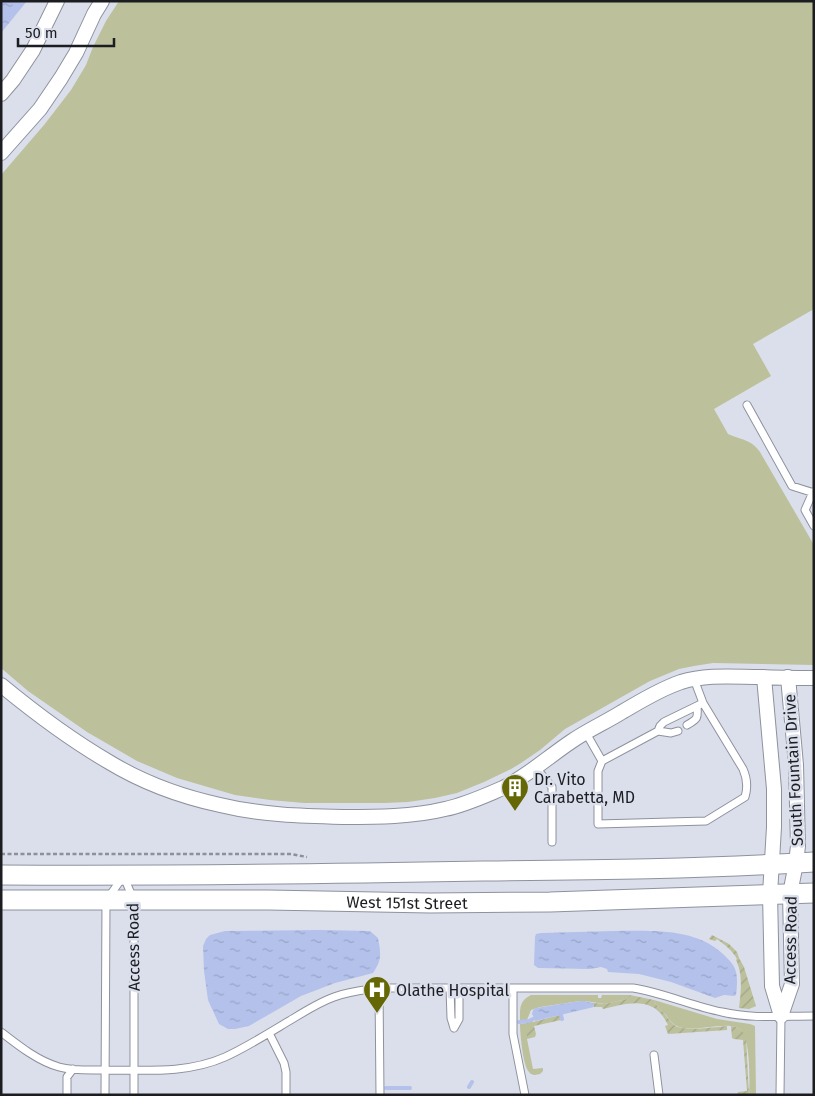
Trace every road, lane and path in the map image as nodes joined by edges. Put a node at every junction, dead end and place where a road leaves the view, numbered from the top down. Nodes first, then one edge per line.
1 (57, 1) edge
2 (102, 1) edge
3 (1, 94) edge
4 (1, 153) edge
5 (747, 405) dead end
6 (813, 493) edge
7 (814, 526) edge
8 (764, 677) junction
9 (788, 677) junction
10 (814, 678) edge
11 (694, 679) junction
12 (1, 685) edge
13 (700, 704) junction
14 (687, 726) dead end
15 (658, 731) junction
16 (678, 731) dead end
17 (586, 733) junction
18 (602, 760) junction
19 (536, 768) junction
20 (552, 842) dead end
21 (1, 854) edge
22 (308, 858) dead end
23 (805, 863) edge
24 (773, 864) junction
25 (1, 875) edge
26 (124, 875) junction
27 (770, 894) junction
28 (790, 894) junction
29 (814, 894) edge
30 (1, 900) edge
31 (106, 901) junction
32 (134, 901) junction
33 (379, 988) junction
34 (450, 988) junction
35 (459, 988) junction
36 (513, 988) junction
37 (781, 1016) junction
38 (814, 1016) edge
39 (1, 1032) edge
40 (269, 1033) junction
41 (654, 1054) dead end
42 (73, 1069) junction
43 (106, 1070) junction
44 (134, 1070) junction
45 (67, 1095) edge
46 (105, 1095) edge
47 (134, 1095) edge
48 (286, 1095) edge
49 (380, 1095) edge
50 (526, 1095) edge
51 (659, 1095) edge
52 (780, 1095) edge

1 - 3 street
2 - 4 street
5 - 6 lane
6 - 7 lane
8 - 9 street
8 - 11 street
8 - 24 street, South Fountain Drive
9 - 10 street
9 - 23 street, South Fountain Drive
11 - 13 lane
11 - 17 street
12 - 19 street
13 - 14 lane
13 - 15 lane
13 - 18 lane
15 - 16 lane
15 - 18 lane
17 - 18 lane
17 - 19 street
19 - 20 lane
21 - 22 path
23 - 24 main road, West 151st Street
23 - 28 street, Access Road
24 - 26 main road, West 151st Street
24 - 27 street, Access Road
25 - 26 main road, West 151st Street
26 - 31 lane, Access Road
26 - 32 lane, Access Road
27 - 28 main road, West 151st Street
27 - 32 main road, West 151st Street
27 - 37 street, Access Road
28 - 29 main road, West 151st Street
28 - 37 street, Access Road
30 - 31 main road, West 151st Street
31 - 32 main road, West 151st Street
31 - 43 lane, Access Road
32 - 44 lane, Access Road
33 - 34 lane
33 - 40 lane
33 - 49 lane
34 - 35 lane
34 - 35 lane
35 - 36 lane
36 - 37 lane
36 - 50 lane
37 - 38 lane
37 - 52 lane, Access Road
39 - 42 lane
40 - 44 lane
40 - 48 lane
41 - 51 lane
42 - 43 lane
42 - 45 lane
43 - 44 lane
43 - 46 lane, Access Road
44 - 47 lane, Access Road

